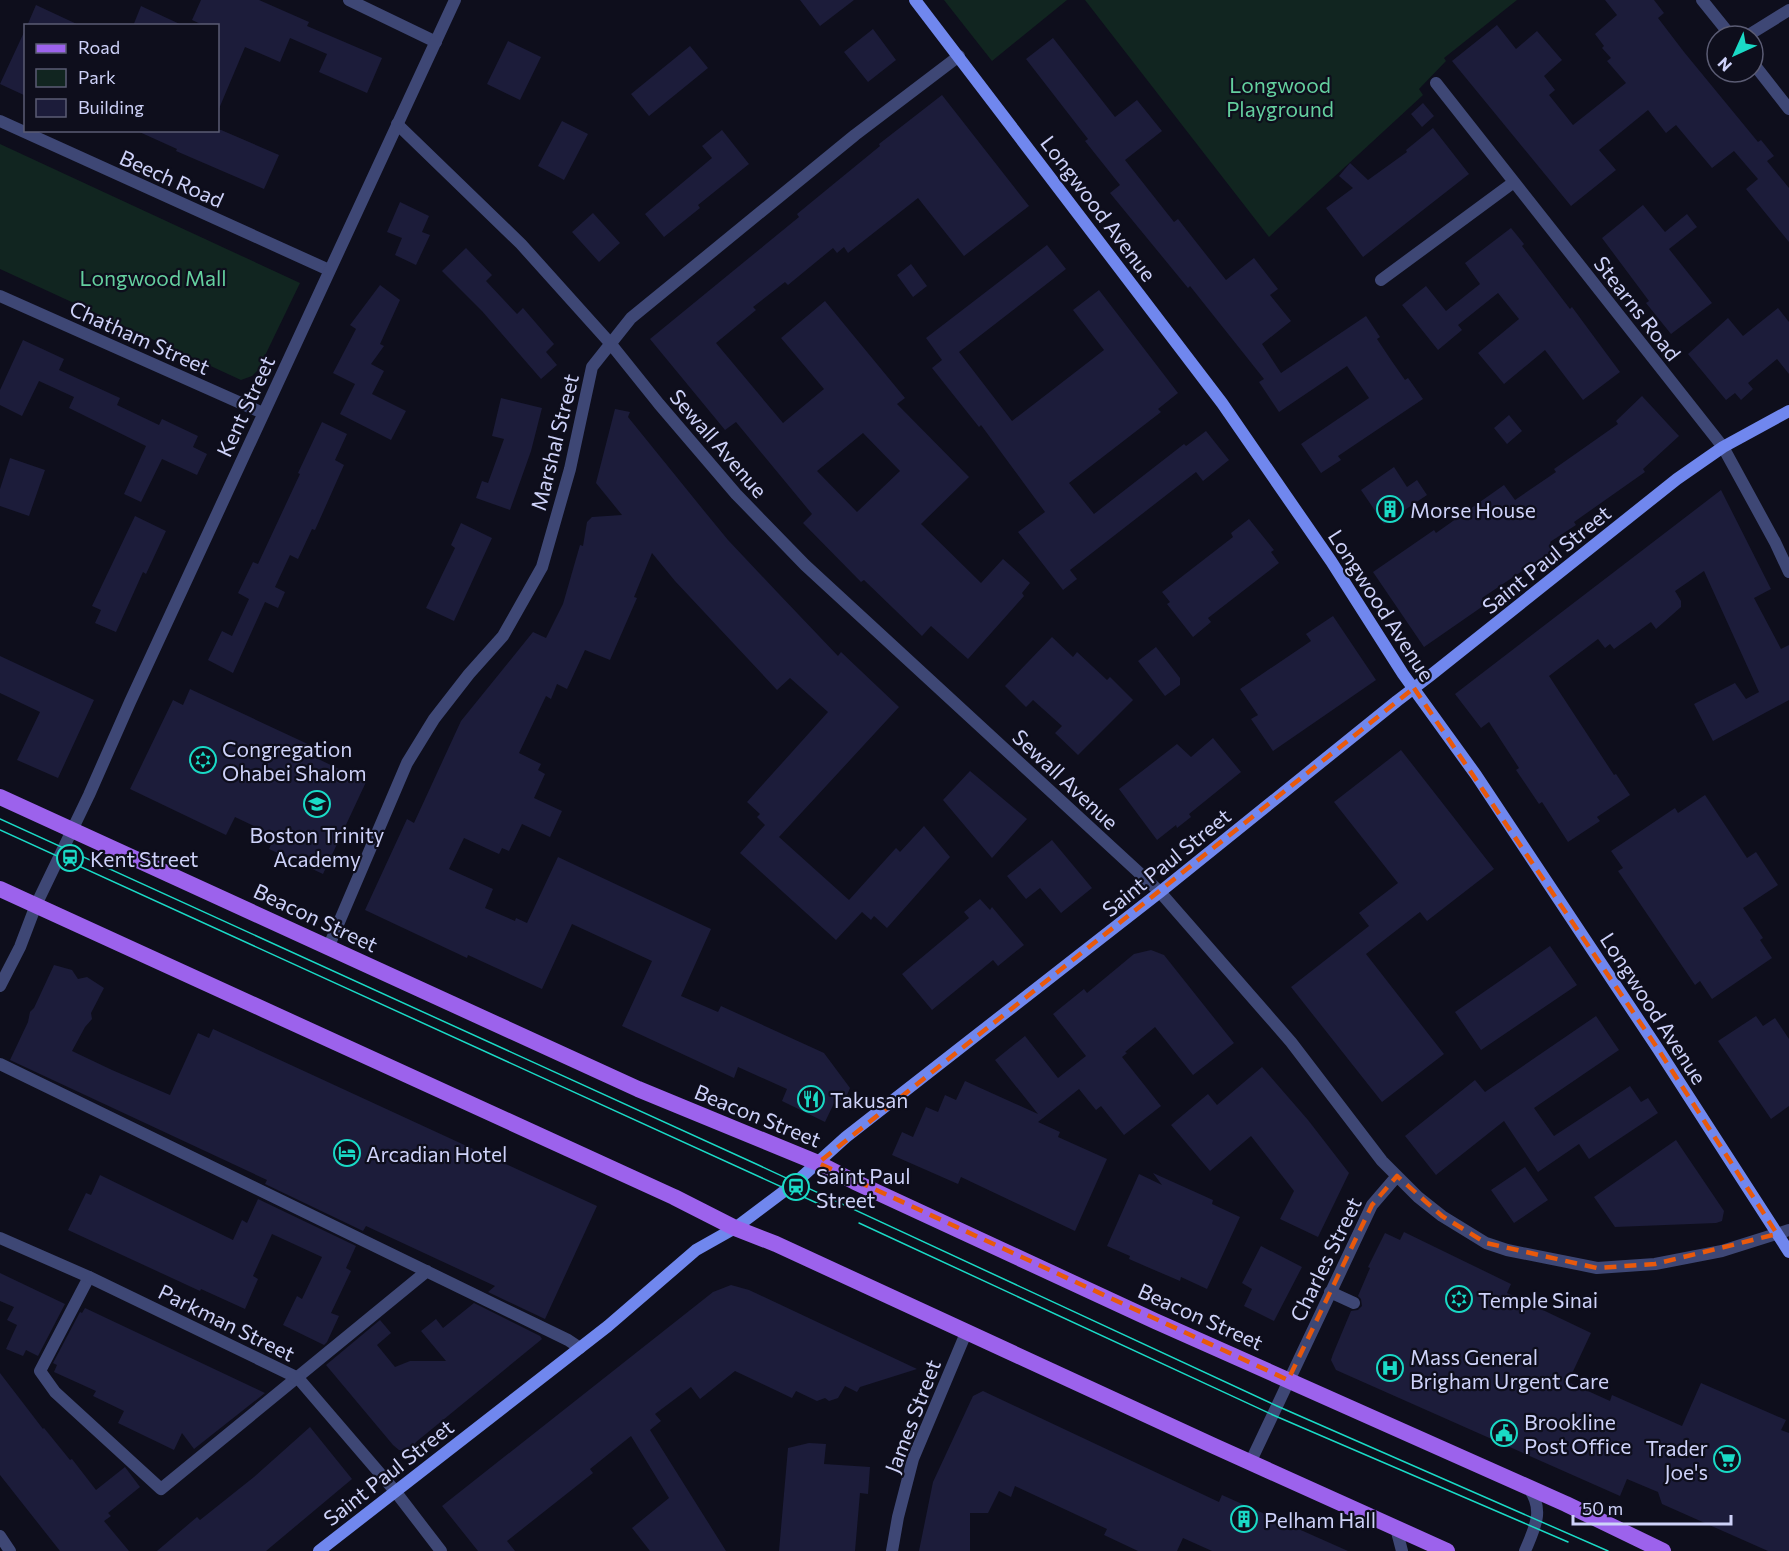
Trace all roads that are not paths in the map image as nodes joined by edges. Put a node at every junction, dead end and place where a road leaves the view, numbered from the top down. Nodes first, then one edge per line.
1 (349, 0) edge
2 (455, 0) edge
3 (915, 0) edge
4 (1701, 0) edge
5 (1789, 10) edge
6 (1721, 24) edge
7 (1765, 25) edge
8 (436, 42) junction
9 (959, 56) junction
10 (1765, 78) edge
11 (1436, 83) dead end
12 (1789, 109) edge
13 (0, 121) edge
14 (397, 124) junction
15 (24, 132) edge
16 (24, 132) edge
17 (1514, 182) junction
18 (329, 270) junction
19 (1381, 280) dead end
20 (0, 296) edge
21 (610, 343) junction
22 (1789, 411) edge
23 (263, 413) junction
24 (1723, 447) junction
25 (1789, 572) edge
26 (1414, 688) junction
27 (0, 796) edge
28 (71, 829) junction
29 (0, 889) edge
30 (1160, 892) junction
31 (36, 905) junction
32 (328, 948) junction
33 (0, 986) edge
34 (0, 1064) edge
35 (818, 1163) junction
36 (1396, 1176) junction
37 (735, 1228) junction
38 (1783, 1232) edge
39 (0, 1238) edge
40 (1789, 1252) edge
41 (427, 1271) junction
42 (89, 1277) junction
43 (1330, 1292) junction
44 (1354, 1303) dead end
45 (966, 1333) junction
46 (580, 1348) junction
47 (298, 1378) junction
48 (1288, 1380) junction
49 (1250, 1463) junction
50 (1528, 1486) junction
51 (395, 1491) junction
52 (1396, 1528) junction
53 (0, 1536) edge
54 (10, 1551) edge
55 (319, 1551) edge
56 (441, 1551) edge
57 (892, 1551) edge
58 (1402, 1551) edge
59 (1447, 1551) edge
60 (1525, 1551) edge
61 (1663, 1551) edge

1 - 8 street
2 - 8 street, Kent Street
3 - 9 main road, Longwood Avenue
4 - 6 street
5 - 7 street
8 - 14 street, Kent Street
9 - 21 street, Marshal Street
9 - 26 main road, Longwood Avenue
10 - 12 street
11 - 17 street, Stearns Road
13 - 16 street, Beech Road
14 - 18 street, Kent Street
14 - 21 street, Sewall Avenue
15 - 18 street, Beech Road
17 - 19 street
17 - 24 street, Stearns Road
18 - 23 street, Kent Street
20 - 23 street, Chatham Street
21 - 30 street, Sewall Avenue
21 - 32 street, Marshal Street
22 - 24 main road, Saint Paul Street
23 - 28 street, Kent Street
24 - 25 street, Stearns Road
24 - 26 main road, Saint Paul Street
26 - 30 main road, Saint Paul Street
26 - 38 main road, Longwood Avenue
27 - 28 main road, Beacon Street
28 - 31 street, Kent Street
28 - 32 main road, Beacon Street
29 - 31 main road
30 - 35 main road, Saint Paul Street
30 - 36 street, Sewall Avenue
31 - 33 street, Kent Street
31 - 37 main road
32 - 35 main road, Beacon Street
34 - 41 street
35 - 37 main road, Saint Paul Street
35 - 48 main road, Beacon Street
36 - 38 street, Sewall Avenue
36 - 43 street, Charles Street
37 - 45 main road
37 - 46 main road, Saint Paul Street
38 - 40 main road, Longwood Avenue
39 - 42 street, Parkman Street
41 - 46 street
41 - 47 street
42 - 47 street, Parkman Street
42 - 47 street
43 - 44 street
43 - 48 street, Charles Street
45 - 49 main road
45 - 57 street, James Street
46 - 51 main road, Saint Paul Street
47 - 51 street, Parkman Street
48 - 49 street, Charles Street
48 - 50 main road, Beacon Street
49 - 52 main road
50 - 60 street
50 - 61 main road, Beacon Street
51 - 55 main road, Saint Paul Street
51 - 56 street, Parkman Street
52 - 58 street
52 - 59 main road
53 - 54 street

